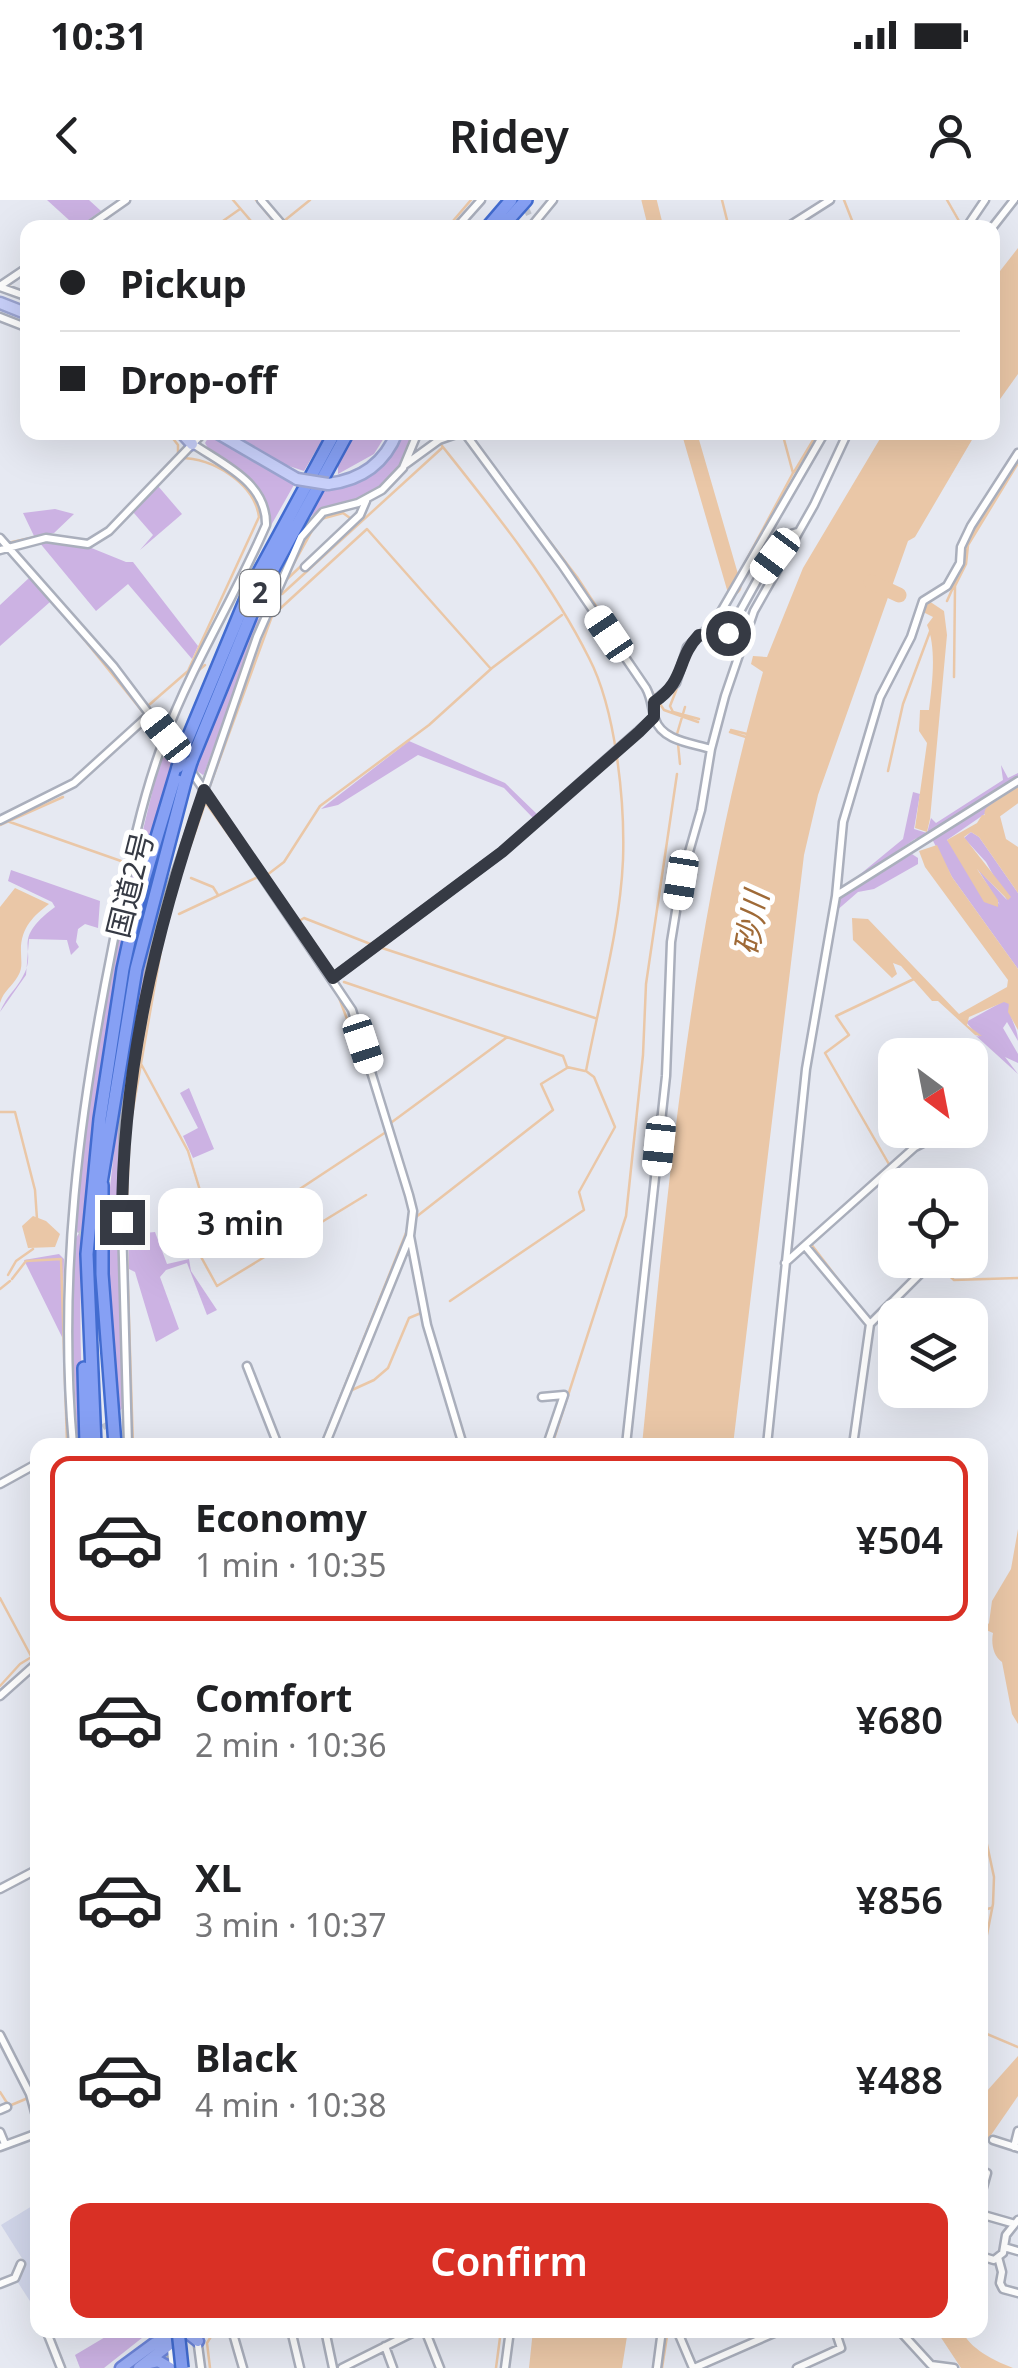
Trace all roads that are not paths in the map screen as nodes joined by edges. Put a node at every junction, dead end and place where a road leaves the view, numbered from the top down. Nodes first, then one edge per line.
1 (126, 200) edge
2 (262, 200) edge
3 (480, 200) edge
4 (511, 200) edge
5 (526, 200) edge
6 (553, 200) edge
7 (830, 200) edge
8 (1014, 200) edge
9 (528, 216) tunnel mouth
10 (97, 220) edge
11 (278, 220) edge
12 (463, 220) edge
13 (493, 220) edge
14 (510, 220) edge
15 (530, 220) edge
16 (537, 220) edge
17 (799, 220) edge
18 (998, 220) edge
19 (187, 440) edge
20 (196, 440) edge
21 (230, 440) edge
22 (331, 440) edge
23 (344, 440) edge
24 (393, 440) edge
25 (415, 440) edge
26 (441, 440) edge
27 (469, 440) edge
28 (820, 440) edge
29 (844, 440) edge
30 (192, 444) junction
31 (1018, 452) edge
32 (405, 465) junction
33 (367, 500) junction
34 (798, 532) junction
35 (0, 538) edge
36 (4, 547) edge
37 (305, 567) dead end
38 (699, 635) junction
39 (656, 700) junction
40 (147, 710) junction
41 (654, 717) junction
42 (166, 735) junction
43 (711, 750) junction
44 (185, 769) junction
45 (1018, 781) edge
46 (204, 790) junction
47 (0, 820) edge
48 (836, 896) junction
49 (120, 906) junction
50 (130, 909) dead end
51 (153, 918) dead end
52 (162, 921) junction
53 (333, 978) junction
54 (913, 1148) edge
55 (102, 1171) junction
56 (79, 1234) tunnel mouth
57 (410, 1236) junction
58 (70, 1237) junction
59 (806, 1246) junction
60 (87, 1254) junction
61 (784, 1264) junction
62 (916, 1278) edge
63 (870, 1324) junction
64 (247, 1366) dead end
65 (92, 1385) junction
66 (542, 1398) dead end
67 (128, 1413) junction
68 (120, 1418) tunnel mouth
69 (72, 1438) edge
70 (84, 1438) edge
71 (95, 1438) edge
72 (115, 1438) edge
73 (128, 1438) edge
74 (275, 1438) edge
75 (328, 1438) edge
76 (461, 1438) edge
77 (549, 1438) edge
78 (627, 1438) edge
79 (767, 1438) edge
80 (855, 1438) edge
81 (30, 1468) edge
82 (0, 1484) edge
83 (30, 1669) edge
84 (0, 1696) edge
85 (30, 1873) edge
86 (0, 1889) edge
87 (0, 2036) edge
88 (30, 2094) edge
89 (0, 2132) edge
90 (1018, 2132) edge
91 (30, 2136) edge
92 (993, 2140) dead end
93 (3, 2145) edge
94 (1016, 2148) edge
95 (988, 2216) edge
96 (1016, 2222) edge
97 (1004, 2247) junction
98 (1018, 2251) edge
99 (998, 2257) junction
100 (988, 2258) edge
101 (21, 2264) dead end
102 (0, 2284) edge
103 (1018, 2293) edge
104 (49, 2338) edge
105 (170, 2338) edge
106 (175, 2338) edge
107 (179, 2338) edge
108 (180, 2338) edge
109 (183, 2338) edge
110 (234, 2338) edge
111 (294, 2338) edge
112 (327, 2338) edge
113 (403, 2338) edge
114 (425, 2338) edge
115 (509, 2338) edge
116 (661, 2338) edge
117 (681, 2338) edge
118 (762, 2338) edge
119 (838, 2338) edge
120 (906, 2338) edge
121 (385, 2346) junction
122 (140, 2367) edge
123 (345, 2367) edge
124 (933, 2367) edge
125 (61, 2368) edge
126 (121, 2368) edge
127 (172, 2368) edge
128 (182, 2368) edge
129 (202, 2368) edge
130 (243, 2368) edge
131 (300, 2368) edge
132 (333, 2368) edge
133 (394, 2368) edge
134 (440, 2368) edge
135 (505, 2368) edge
136 (658, 2368) edge
137 (694, 2368) edge
138 (797, 2368) edge
139 (954, 2368) edge

1 - 10 street
2 - 11 street
3 - 12 street
4 - 13 highway
5 - 14 highway
6 - 16 street
7 - 17 street
8 - 18 street
9 - 15 street
19 - 30 main road
20 - 30 street
21 - 24 main road, bridge
22 - 44 highway, 国道2号 / 2, bridge
23 - 44 highway, 国道2号 / 2
25 - 32 street
26 - 32 street
27 - 39 street
28 - 38 street
29 - 34 street
30 - 36 street
30 - 42 street
31 - 48 street
32 - 33 street
33 - 37 street
33 - 46 street
34 - 38 street
34 - 43 street
35 - 36 street
36 - 40 street
38 - 39 street
39 - 41 street
40 - 42 street
40 - 47 street
41 - 43 street
41 - 53 street
42 - 46 street
42 - 49 street
43 - 78 street
44 - 55 highway, 国道2号 / 2
44 - 60 highway, 国道2号 / 2
45 - 48 street
46 - 52 street
46 - 53 street
48 - 61 street
49 - 50 street
49 - 58 street
51 - 52 street
52 - 67 street
53 - 57 street
54 - 59 street
55 - 65 highway, 国道2号 / 2
55 - 72 highway
56 - 58 street
57 - 75 street
57 - 76 street
58 - 69 street
59 - 61 street
59 - 63 street
60 - 65 highway, 国道2号 / 2
60 - 70 highway
61 - 79 street
62 - 63 street
63 - 80 street
64 - 74 street
65 - 71 highway, 国道2号 / 2
66 - 77 street
67 - 68 street
67 - 73 street
81 - 82 street
83 - 84 street
85 - 86 street
87 - 88 street
89 - 93 street
90 - 94 street
91 - 93 street
92 - 94 street
95 - 96 street
96 - 97 street
97 - 98 street
97 - 99 street
99 - 100 street
99 - 103 street
101 - 102 street
104 - 125 street
105 - 126 main road
106 - 122 main road
107 - 127 street
108 - 128 highway, bridge
109 - 129 street
110 - 130 street
111 - 131 street
112 - 132 street
113 - 121 street
114 - 134 street
115 - 135 street
116 - 136 street
117 - 137 street
118 - 137 street
119 - 138 street
120 - 124 street
121 - 123 street
121 - 133 street
122 - 127 main road
124 - 139 street

